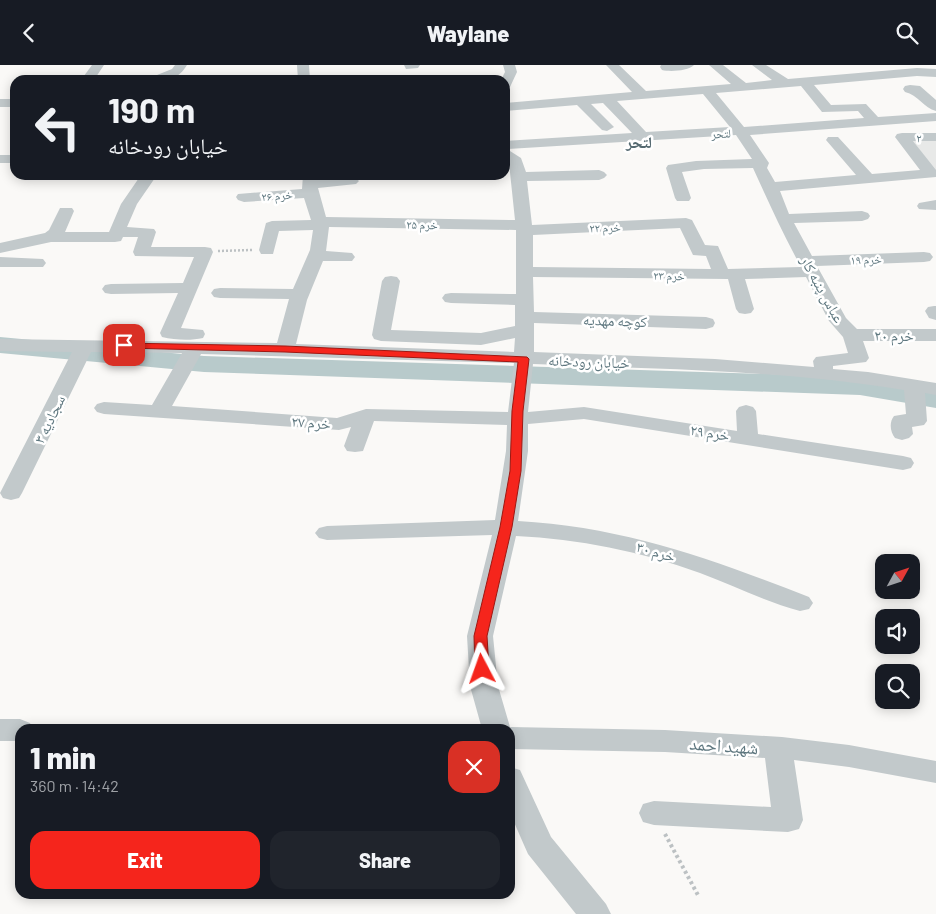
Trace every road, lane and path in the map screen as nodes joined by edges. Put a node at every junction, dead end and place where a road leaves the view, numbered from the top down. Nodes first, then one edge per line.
1 (181, 65) edge
2 (414, 65) edge
3 (612, 65) edge
4 (688, 65) edge
5 (715, 65) edge
6 (777, 65) edge
7 (897, 65) edge
8 (410, 66) edge
9 (760, 66) edge
10 (666, 67) dead end
11 (922, 69) edge
12 (936, 72) edge
13 (169, 75) edge
14 (626, 79) junction
15 (611, 81) dead end
16 (804, 81) junction
17 (936, 81) edge
18 (785, 83) junction
19 (910, 89) dead end
20 (746, 92) junction
21 (712, 95) junction
22 (643, 96) junction
23 (607, 99) junction
24 (581, 101) junction
25 (510, 107) edge
26 (935, 109) edge
27 (871, 117) junction
28 (607, 127) dead end
29 (739, 129) junction
30 (639, 132) junction
31 (678, 135) junction
32 (936, 137) edge
33 (510, 140) edge
34 (833, 140) dead end
35 (539, 144) junction
36 (510, 145) edge
37 (762, 163) junction
38 (697, 166) junction
39 (515, 170) edge
40 (599, 175) dead end
41 (926, 175) junction
42 (145, 180) edge
43 (868, 180) junction
44 (351, 181) dead end
45 (310, 184) edge
46 (584, 187) dead end
47 (936, 190) edge
48 (244, 197) dead end
49 (683, 198) dead end
50 (777, 203) junction
51 (66, 211) dead end
52 (862, 216) dead end
53 (320, 224) junction
54 (524, 228) junction
55 (116, 235) junction
56 (51, 237) junction
57 (0, 248) edge
58 (267, 250) joint
59 (205, 252) junction
60 (316, 257) junction
61 (346, 257) dead end
62 (924, 257) dead end
63 (0, 262) edge
64 (37, 263) dead end
65 (810, 267) junction
66 (525, 272) junction
67 (729, 274) junction
68 (391, 281) dead end
69 (190, 288) junction
70 (110, 289) dead end
71 (220, 293) dead end
72 (299, 294) junction
73 (451, 298) dead end
74 (745, 309) dead end
75 (524, 315) junction
76 (706, 323) dead end
77 (852, 335) junction
78 (936, 335) edge
79 (287, 342) junction
80 (0, 345) edge
81 (85, 345) junction
82 (409, 345) junction
83 (195, 347) junction
84 (524, 359) junction
85 (824, 374) junction
86 (914, 385) junction
87 (936, 389) edge
88 (104, 408) dead end
89 (746, 411) dead end
90 (158, 413) junction
91 (366, 415) junction
92 (517, 419) junction
93 (902, 434) dead end
94 (748, 438) junction
95 (355, 446) dead end
96 (903, 463) dead end
97 (11, 493) dead end
98 (506, 527) junction
99 (326, 533) dead end
100 (800, 603) dead end
101 (495, 724) edge
102 (0, 730) edge
103 (15, 730) edge
104 (515, 738) edge
105 (778, 749) junction
106 (936, 772) edge
107 (515, 790) edge
108 (654, 813) joint
109 (698, 897) dead end
110 (595, 914) edge

1 - 13 street
2 - 8 street
3 - 14 street
4 - 10 street
5 - 20 street
6 - 9 street
7 - 11 street
9 - 18 street
11 - 12 street
11 - 16 street
11 - 17 street
14 - 15 street
14 - 22 street
16 - 18 street
16 - 27 street
18 - 20 street
19 - 26 street
20 - 21 street
21 - 22 street
21 - 29 street, عباس پنبه کار
22 - 23 street
23 - 24 street
23 - 30 street
24 - 25 street
24 - 28 street
26 - 27 street, لتحر
26 - 29 street, لتحر
27 - 29 street, لتحر
29 - 30 street, لتحر
29 - 31 street, لتحر
29 - 37 street, عباس پنبه کار
30 - 33 street, لتحر
31 - 35 street, لتحر
31 - 38 street
32 - 41 street, ۲
34 - 43 street
35 - 36 street, لتحر
35 - 39 street
37 - 38 street
37 - 50 street, عباس پنبه کار
38 - 49 street
39 - 40 street
39 - 46 street
39 - 54 street
41 - 43 street
41 - 47 street
42 - 55 street
43 - 50 street
44 - 45 street, خرم ۲۶
45 - 48 street, خرم ۲۶
45 - 53 street
50 - 52 street
50 - 65 street, عباس پنبه کار
51 - 56 street
53 - 54 street, خرم ۲۵
53 - 58 street, خرم ۲۵
53 - 60 street
54 - 66 street
54 - 67 street, خرم ۲۲
55 - 56 street
55 - 59 street
56 - 57 street
58 - 59 path
59 - 69 street
60 - 61 street
60 - 72 street
62 - 65 street, خرم ۱۹
63 - 64 street
65 - 67 street, خرم ۲۳
65 - 77 street, عباس پنبه کار
66 - 67 street, خرم ۲۳
66 - 75 street
67 - 74 street
68 - 82 street
69 - 70 street
69 - 79 street
71 - 72 street
72 - 79 street
73 - 75 street
75 - 76 street, کوچه مهدیه
75 - 82 street
75 - 84 street
77 - 78 street, خرم ۲۰
77 - 85 street, عباس پنبه کار
79 - 82 street, خیابان رودخانه
79 - 83 street, خیابان رودخانه
80 - 81 street, خیابان رودخانه
81 - 83 street, خیابان رودخانه
81 - 97 street, سجادیه ۳
82 - 84 street, خیابان رودخانه
83 - 90 street
84 - 85 street, خیابان رودخانه
84 - 92 street
85 - 86 street, خیابان رودخانه
86 - 87 street, خیابان رودخانه
86 - 93 street
88 - 90 street, خرم ۲۷
89 - 94 street
90 - 91 street, خرم ۲۷
91 - 92 street, خرم ۲۷
91 - 95 street
92 - 94 street, خرم ۲۹
92 - 98 street
94 - 96 street, خرم ۲۹
98 - 99 street, خرم ۳۰
98 - 100 street, خرم ۳۰
98 - 101 street
102 - 103 street
104 - 105 street, شهید احمد
105 - 106 street, شهید احمد
105 - 108 street
107 - 110 street
108 - 109 path

